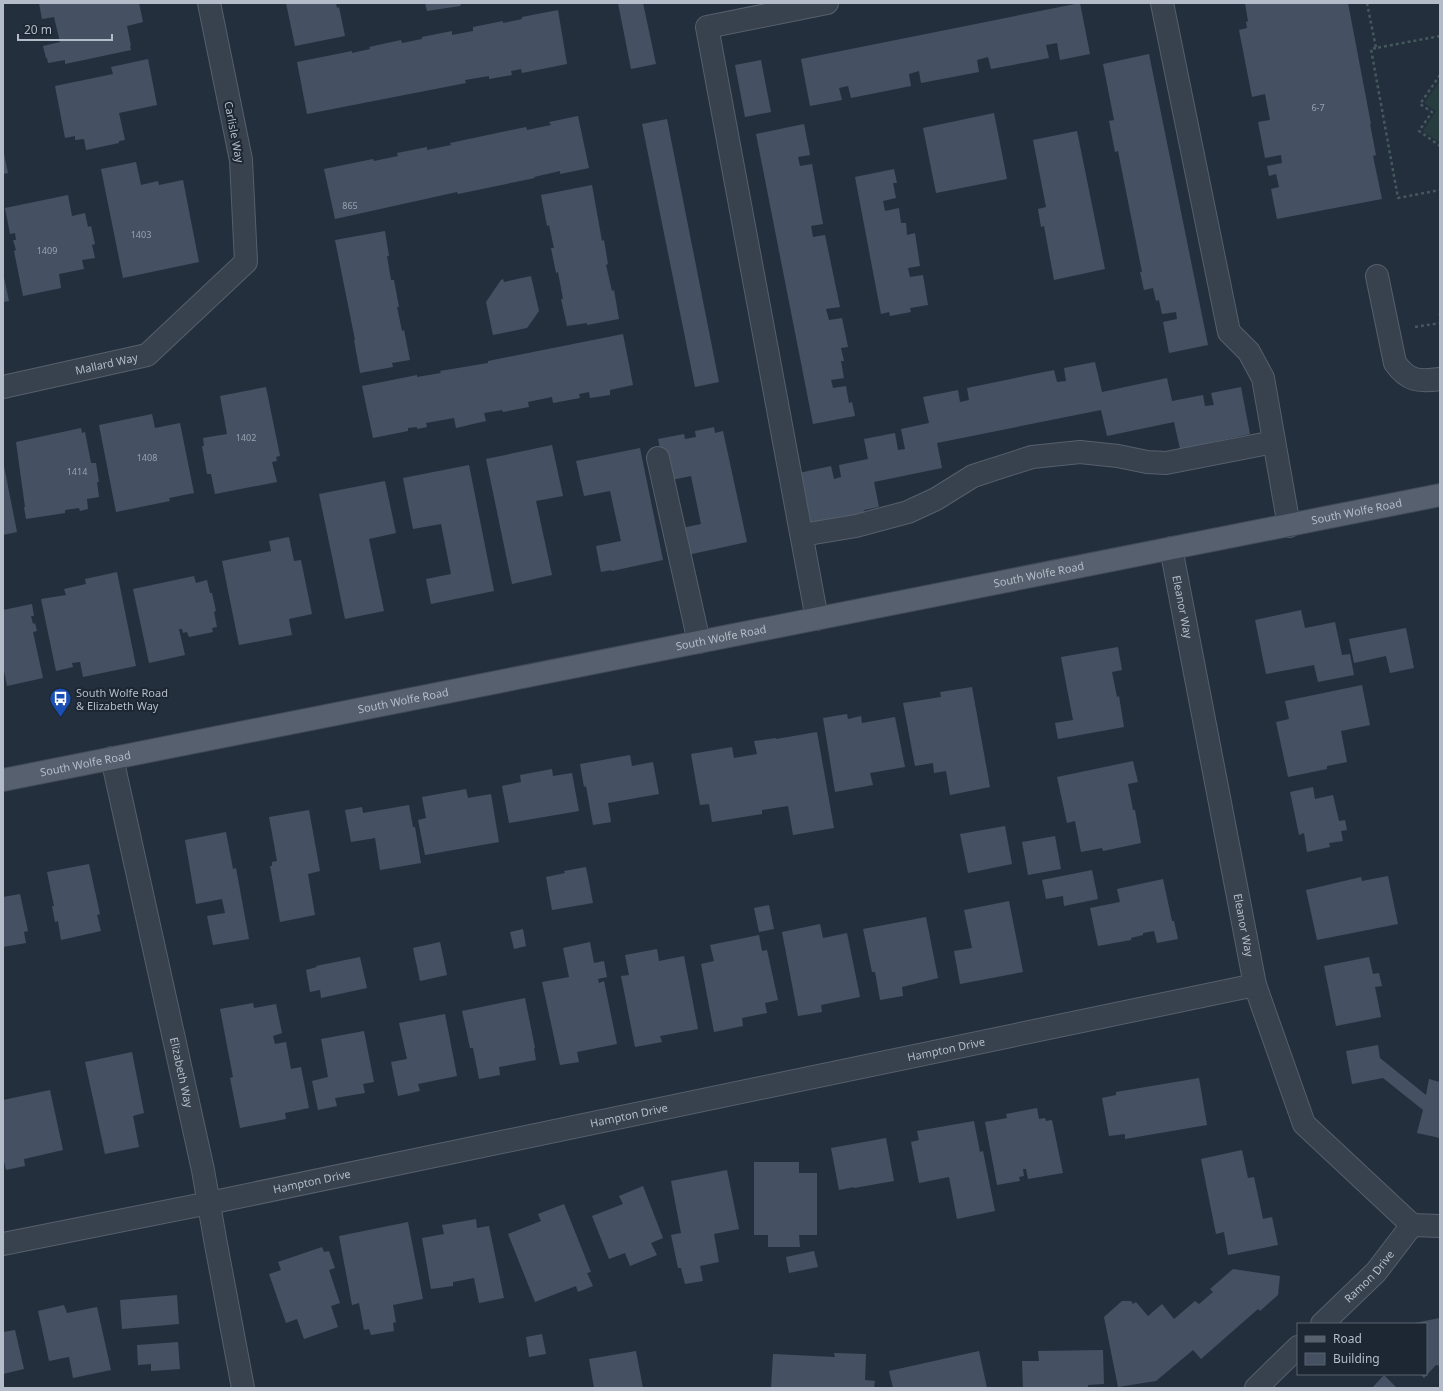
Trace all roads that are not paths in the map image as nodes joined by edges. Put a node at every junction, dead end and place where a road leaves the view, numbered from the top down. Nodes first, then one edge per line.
1 (208, 3) edge
2 (827, 3) edge
3 (1162, 3) edge
4 (246, 262) joint
5 (1377, 276) dead end
6 (1440, 379) edge
7 (3, 387) edge
8 (1274, 442) junction
9 (658, 458) dead end
10 (1440, 495) edge
11 (1289, 526) junction
12 (802, 536) junction
13 (1171, 548) junction
14 (817, 619) junction
15 (699, 642) junction
16 (112, 758) junction
17 (3, 780) edge
18 (1255, 985) junction
19 (209, 1203) junction
20 (1412, 1225) junction
21 (1440, 1226) edge
22 (3, 1244) edge
23 (1323, 1323) edge
24 (1297, 1348) edge
25 (243, 1388) edge
26 (1256, 1388) edge

1 - 4 street, Carlisle Way
2 - 12 street
3 - 8 street
4 - 7 street, Mallard Way
5 - 6 street
8 - 11 street
8 - 12 street
9 - 15 street
10 - 11 main road, South Wolfe Road
11 - 13 main road, South Wolfe Road
12 - 14 street
13 - 14 main road, South Wolfe Road
13 - 18 street, Eleanor Way
14 - 15 main road, South Wolfe Road
15 - 16 main road, South Wolfe Road
16 - 17 main road, South Wolfe Road
16 - 19 street, Elizabeth Way
18 - 19 street, Hampton Drive
18 - 20 street, Eleanor Way
19 - 22 street, Hampton Drive
19 - 25 street, Elizabeth Way
20 - 21 street
20 - 23 street, Ramon Drive
24 - 26 street

